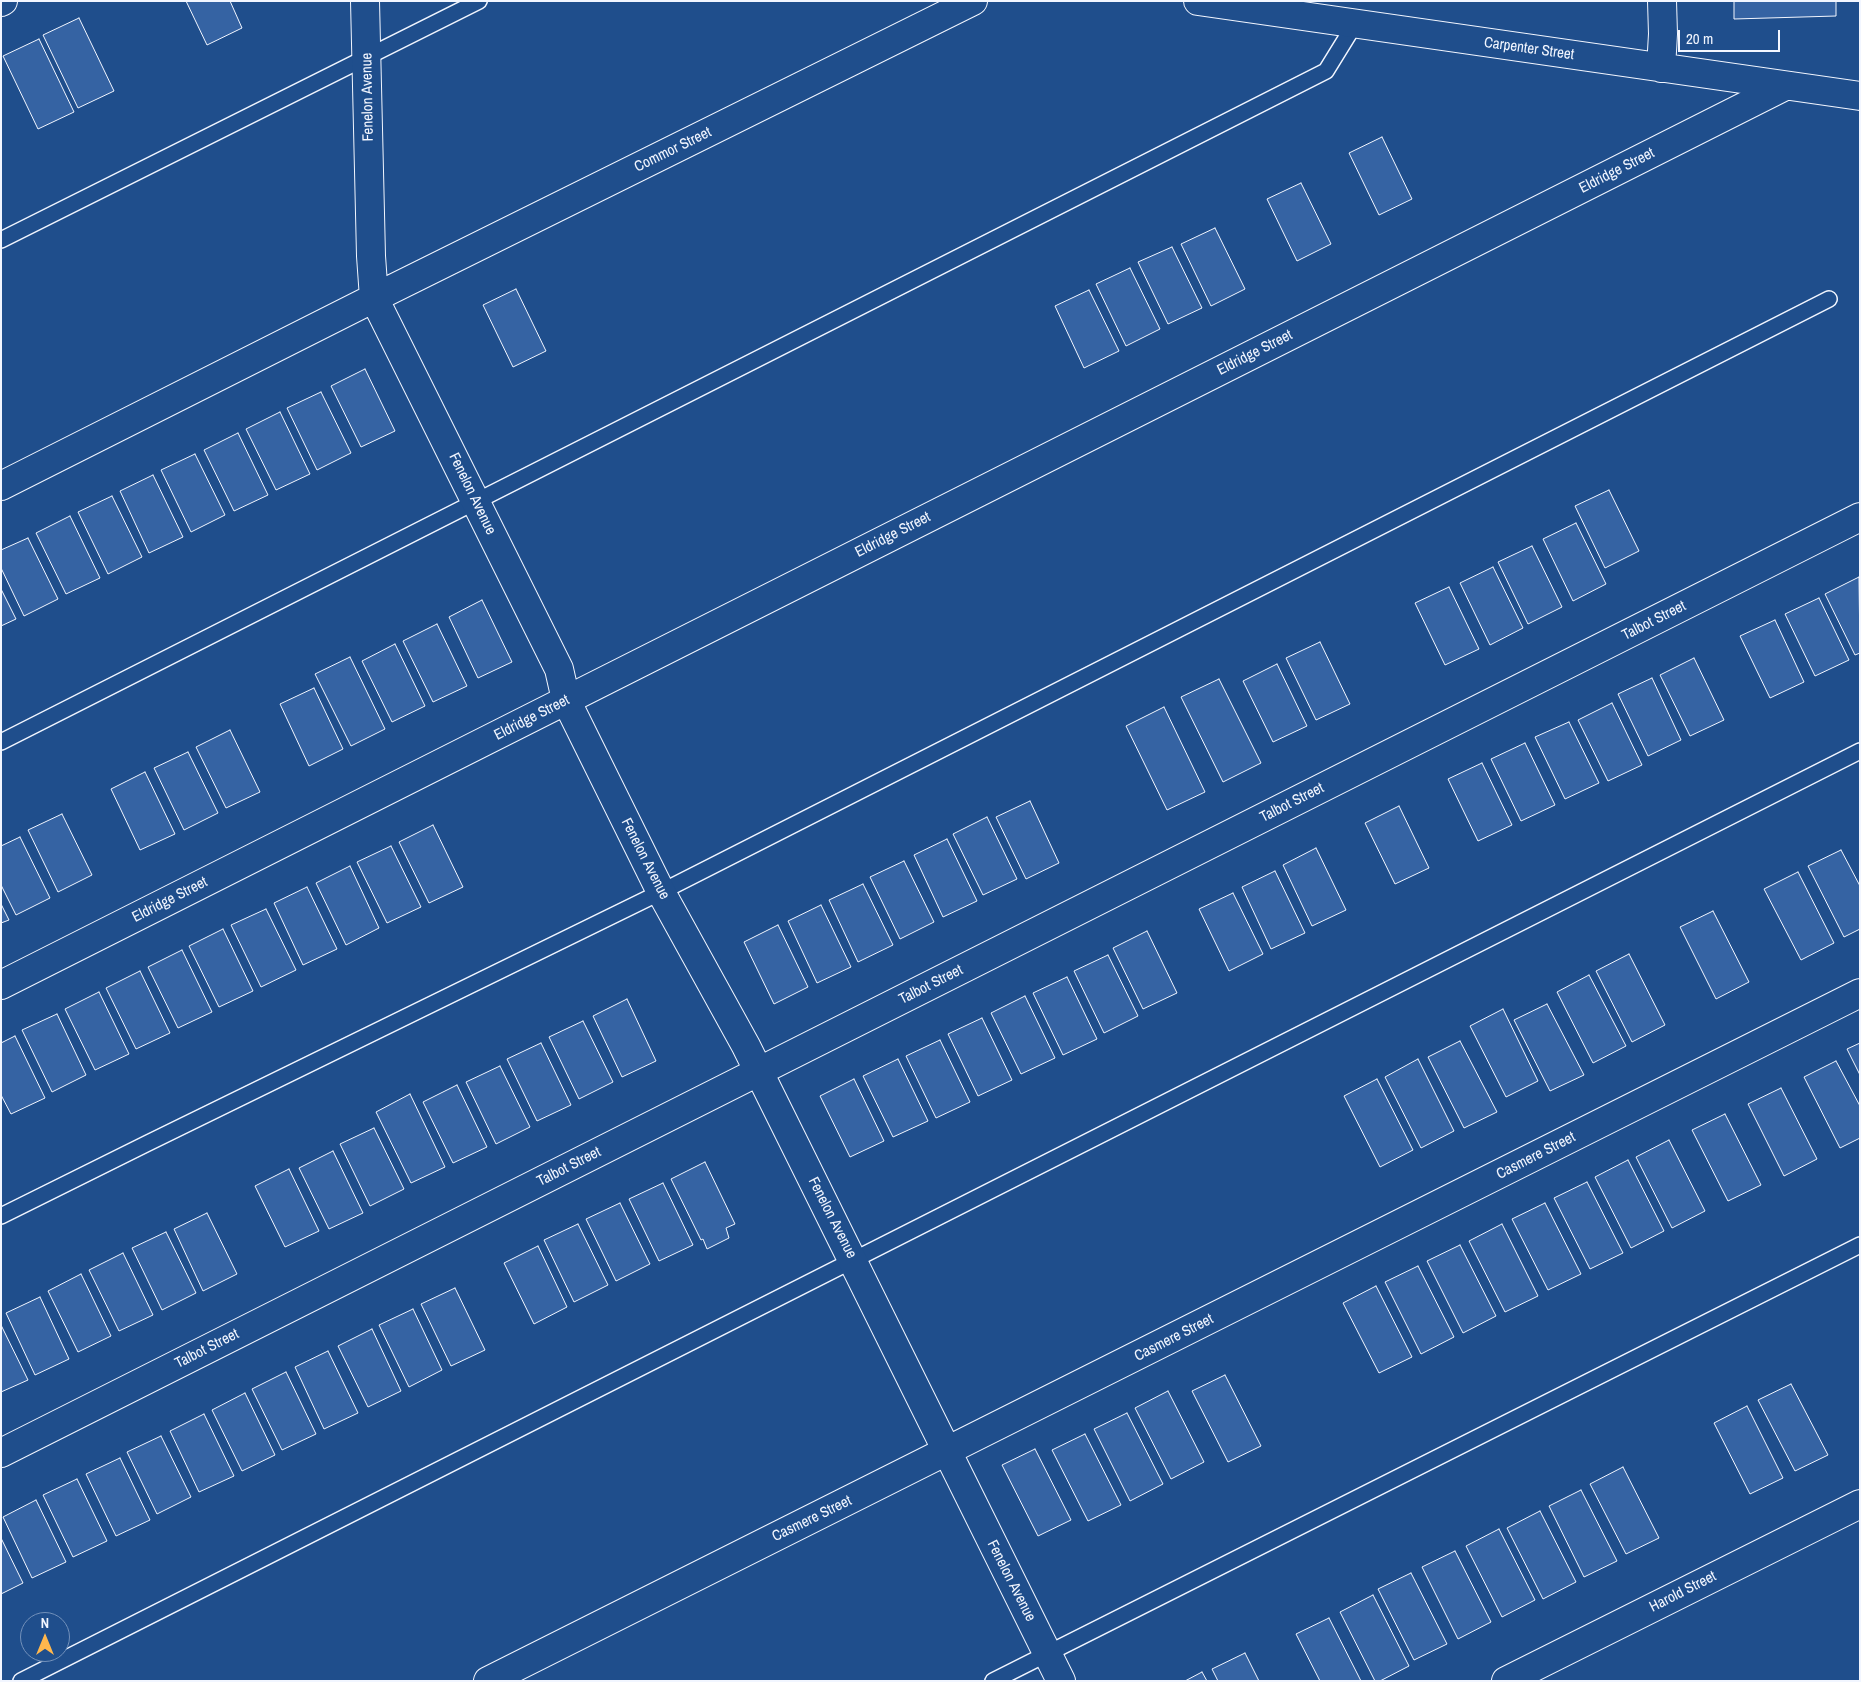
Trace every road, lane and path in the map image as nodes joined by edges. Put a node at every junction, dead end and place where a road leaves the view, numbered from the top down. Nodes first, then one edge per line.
1 (365, 1) edge
2 (479, 1) edge
3 (973, 1) edge
4 (1198, 1) edge
5 (1662, 1) edge
6 (1297, 8) edge
7 (1355, 24) junction
8 (367, 58) junction
9 (1661, 68) junction
10 (1786, 86) junction
11 (1860, 96) edge
12 (1, 240) edge
13 (374, 298) junction
14 (1829, 299) dead end
15 (1, 486) edge
16 (476, 501) junction
17 (1860, 517) edge
18 (566, 700) junction
19 (1, 742) edge
20 (1860, 751) edge
21 (661, 892) junction
22 (1, 985) edge
23 (1860, 993) edge
24 (758, 1072) junction
25 (1, 1216) edge
26 (1860, 1245) edge
27 (853, 1259) junction
28 (947, 1452) junction
29 (1, 1453) edge
30 (1860, 1504) edge
31 (1048, 1654) junction
32 (21, 1681) edge
33 (488, 1681) edge
34 (994, 1681) edge
35 (1061, 1681) edge
36 (1506, 1681) edge

1 - 8 street, Fenelon Avenue
2 - 8 lane
3 - 13 street, Commor Street
4 - 6 street, Carpenter Street
5 - 9 street
6 - 7 street, Carpenter Street
7 - 9 street, Carpenter Street
7 - 16 lane
8 - 12 lane
8 - 13 street, Fenelon Avenue
9 - 10 street, Carpenter Street
10 - 11 street, Carpenter Street
10 - 18 street, Eldridge Street
13 - 15 street, Commor Street
13 - 16 street, Fenelon Avenue
14 - 21 lane
16 - 18 street, Fenelon Avenue
16 - 19 lane
17 - 24 street, Talbot Street
18 - 21 street, Fenelon Avenue
18 - 22 street, Eldridge Street
20 - 27 lane
21 - 24 street, Fenelon Avenue
21 - 25 lane
23 - 28 street, Casmere Street
24 - 27 street, Fenelon Avenue
24 - 29 street, Talbot Street
26 - 31 lane
27 - 28 street, Fenelon Avenue
27 - 32 lane
28 - 31 street, Fenelon Avenue
28 - 33 street, Casmere Street
30 - 36 street, Harold Street
31 - 34 lane
31 - 35 street, Fenelon Avenue

